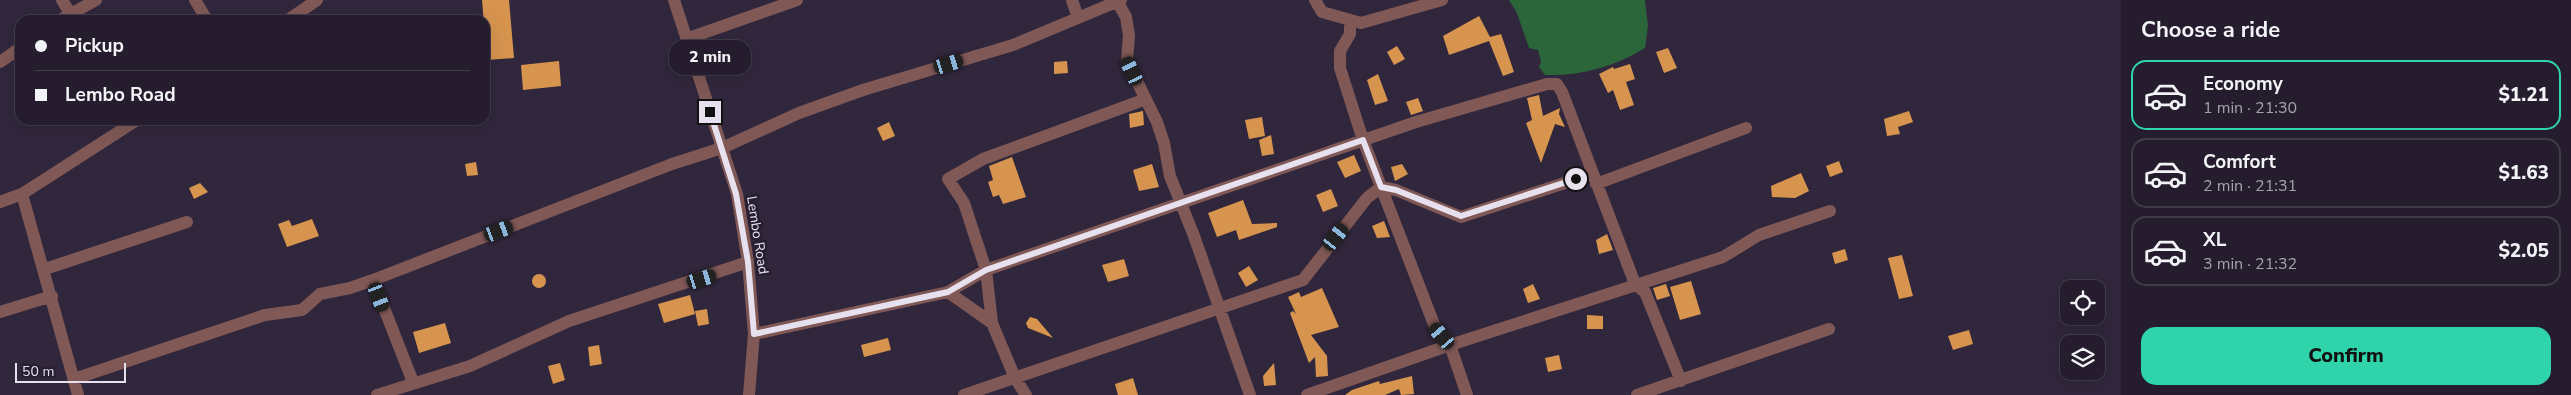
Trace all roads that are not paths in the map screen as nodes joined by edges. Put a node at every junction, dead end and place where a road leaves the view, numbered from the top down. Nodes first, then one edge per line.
1 (62, 0) edge
2 (96, 0) edge
3 (195, 0) edge
4 (317, 0) edge
5 (674, 0) edge
6 (798, 0) edge
7 (1072, 0) edge
8 (1314, 0) edge
9 (1442, 0) edge
10 (1119, 1) edge
11 (65, 15) edge
12 (67, 15) edge
13 (204, 15) edge
14 (295, 15) edge
15 (1078, 18) junction
16 (1350, 22) junction
17 (686, 40) junction
18 (15, 52) edge
19 (0, 62) edge
20 (1146, 99) junction
21 (130, 125) edge
22 (1746, 128) dead end
23 (1363, 140) junction
24 (722, 148) junction
25 (1594, 179) junction
26 (1381, 187) junction
27 (22, 194) junction
28 (0, 202) edge
29 (1181, 204) junction
30 (1830, 211) dead end
31 (187, 222) dead end
32 (748, 262) junction
33 (45, 269) junction
34 (986, 270) junction
35 (373, 280) junction
36 (1635, 284) junction
37 (948, 292) junction
38 (52, 296) junction
39 (1218, 309) junction
40 (0, 312) edge
41 (992, 323) junction
42 (1829, 329) dead end
43 (754, 334) junction
44 (1450, 345) junction
45 (1015, 378) junction
46 (74, 379) junction
47 (1681, 381) junction
48 (413, 382) junction
49 (78, 395) edge
50 (377, 395) edge
51 (749, 395) edge
52 (964, 395) edge
53 (1026, 395) edge
54 (1250, 395) edge
55 (1307, 395) edge
56 (1467, 395) edge
57 (1638, 395) edge

1 - 11 street
2 - 12 street
3 - 13 street
4 - 14 street
5 - 17 street, Lembo Road
6 - 17 street
7 - 15 street
8 - 16 street
9 - 16 street
10 - 15 street
10 - 20 street
15 - 24 street
16 - 23 street
17 - 24 street, Lembo Road
18 - 19 street
20 - 29 street
20 - 34 street
21 - 27 street
22 - 25 street
23 - 25 street
23 - 26 street
23 - 29 street
24 - 32 street, Lembo Road
24 - 35 street
25 - 26 street
25 - 36 street
26 - 39 street
26 - 44 street
27 - 28 street
27 - 33 street
29 - 34 street
29 - 39 street
30 - 36 street
31 - 33 street
32 - 43 street, Lembo Road
32 - 48 street
33 - 38 street
34 - 37 street
34 - 41 street
35 - 46 street
35 - 48 street
36 - 44 street
36 - 47 street
37 - 41 street
37 - 43 street
38 - 40 street
38 - 46 street
39 - 45 street
39 - 54 street
41 - 45 street
42 - 47 street
43 - 51 street, Lembo Road
44 - 55 street
44 - 56 street
45 - 52 street
45 - 53 street
46 - 49 street
47 - 57 street
48 - 50 street

